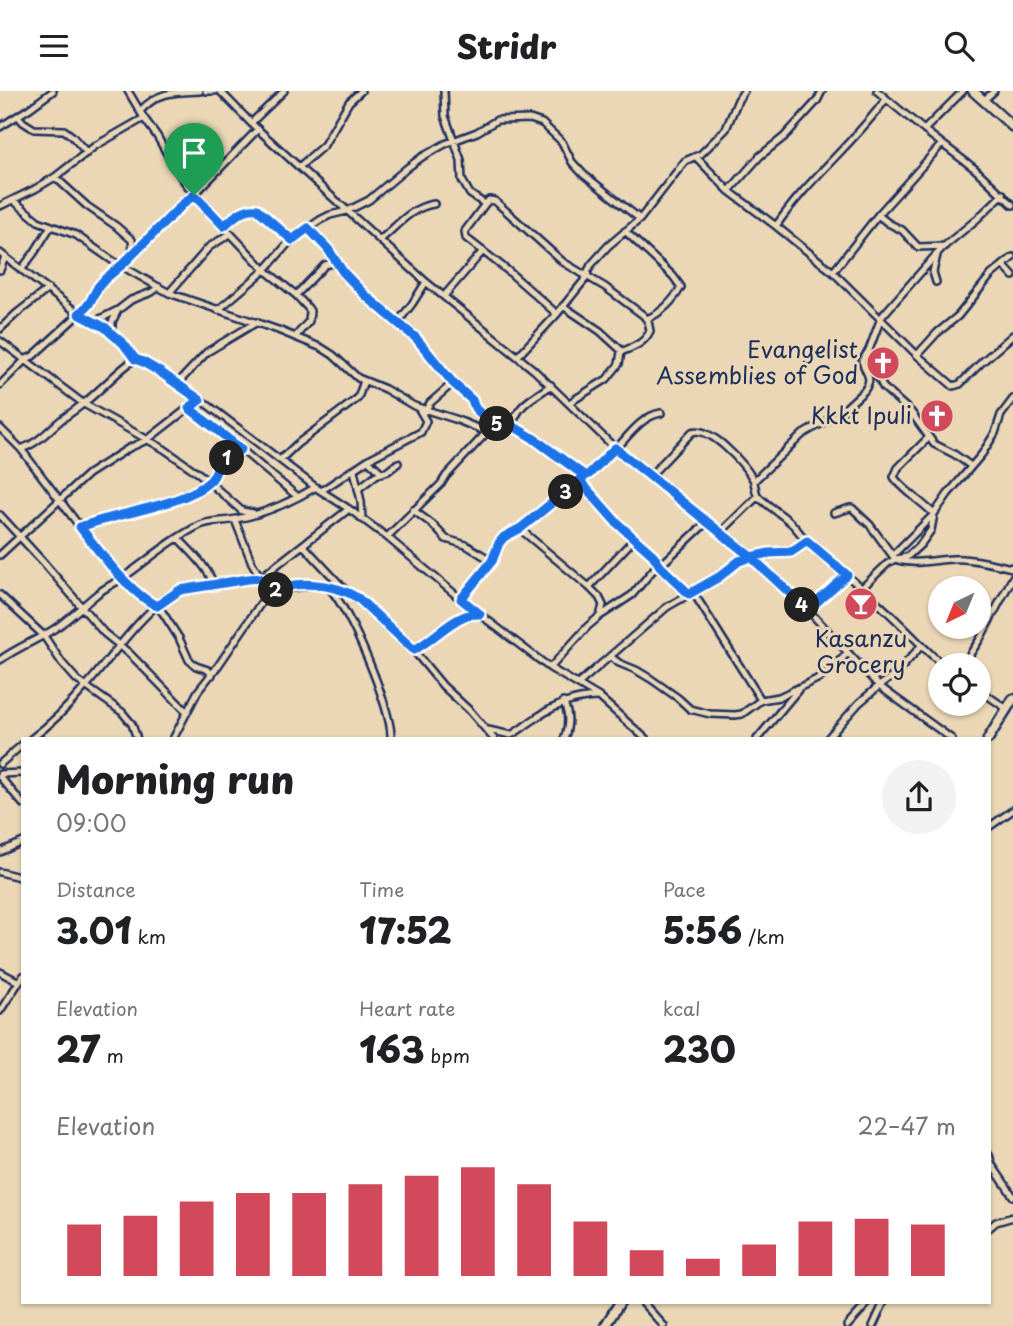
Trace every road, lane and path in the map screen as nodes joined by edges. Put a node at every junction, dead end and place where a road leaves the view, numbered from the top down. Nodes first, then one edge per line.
1 (53, 91) edge
2 (128, 91) edge
3 (203, 91) edge
4 (218, 91) edge
5 (284, 91) edge
6 (361, 91) edge
7 (444, 91) edge
8 (822, 91) edge
9 (877, 91) edge
10 (963, 91) edge
11 (973, 91) edge
12 (994, 91) edge
13 (741, 92) edge
14 (159, 93) edge
15 (886, 99) junction
16 (983, 101) junction
17 (140, 111) junction
18 (18, 116) junction
19 (144, 118) junction
20 (251, 123) junction
21 (0, 127) edge
22 (1013, 127) edge
23 (258, 129) junction
24 (924, 130) junction
25 (453, 142) junction
26 (942, 144) junction
27 (87, 153) junction
28 (696, 157) junction
29 (299, 167) junction
30 (55, 177) junction
31 (729, 191) junction
32 (1003, 194) junction
33 (194, 195) junction
34 (13, 200) junction
35 (434, 204) dead end
36 (485, 204) junction
37 (1013, 205) edge
38 (0, 206) edge
39 (347, 211) junction
40 (878, 215) junction
41 (640, 219) junction
42 (51, 226) junction
43 (224, 226) junction
44 (776, 226) junction
45 (308, 228) junction
46 (625, 231) junction
47 (230, 235) junction
48 (292, 240) junction
49 (380, 240) junction
50 (945, 246) junction
51 (483, 251) junction
52 (133, 254) junction
53 (937, 254) junction
54 (3, 255) edge
55 (1013, 257) edge
56 (336, 262) junction
57 (1003, 265) junction
58 (121, 266) junction
59 (0, 270) edge
60 (22, 270) junction
61 (265, 270) junction
62 (833, 272) junction
63 (1013, 276) edge
64 (587, 277) junction
65 (426, 282) junction
66 (936, 282) dead end
67 (159, 287) junction
68 (48, 289) junction
69 (169, 293) junction
70 (296, 295) junction
71 (444, 296) junction
72 (563, 306) junction
73 (118, 310) junction
74 (218, 310) junction
75 (79, 314) junction
76 (557, 314) junction
77 (881, 318) junction
78 (646, 319) junction
79 (94, 322) junction
80 (257, 322) junction
81 (398, 322) junction
82 (0, 329) edge
83 (112, 334) junction
84 (1013, 335) edge
85 (295, 337) junction
86 (0, 341) edge
87 (869, 350) junction
88 (622, 351) junction
89 (917, 355) junction
90 (518, 356) junction
91 (26, 359) junction
92 (135, 359) junction
93 (365, 381) junction
94 (453, 383) junction
95 (177, 384) junction
96 (0, 385) edge
97 (551, 386) junction
98 (1013, 399) edge
99 (200, 400) junction
100 (84, 404) junction
101 (569, 404) junction
102 (189, 408) junction
103 (422, 410) junction
104 (661, 412) dead end
105 (504, 424) junction
106 (512, 426) junction
107 (0, 428) edge
108 (487, 432) junction
109 (928, 438) junction
110 (147, 440) junction
111 (616, 448) junction
112 (21, 449) junction
113 (241, 449) junction
114 (280, 460) junction
115 (368, 460) junction
116 (397, 463) dead end
117 (971, 466) junction
118 (354, 470) junction
119 (382, 473) junction
120 (585, 476) junction
121 (650, 476) junction
122 (580, 481) junction
123 (754, 481) junction
124 (209, 482) junction
125 (318, 489) junction
126 (358, 489) junction
127 (758, 496) junction
128 (298, 497) junction
129 (59, 500) junction
130 (349, 509) junction
131 (414, 510) junction
132 (261, 513) junction
133 (834, 513) dead end
134 (934, 514) junction
135 (0, 515) edge
136 (362, 519) junction
137 (235, 520) junction
138 (708, 521) junction
139 (80, 527) junction
140 (520, 529) junction
141 (721, 532) junction
142 (21, 537) junction
143 (387, 537) junction
144 (178, 538) junction
145 (634, 539) junction
146 (807, 541) junction
147 (303, 545) junction
148 (0, 555) edge
149 (751, 557) junction
150 (894, 557) junction
151 (492, 561) junction
152 (659, 565) junction
153 (1013, 568) edge
154 (847, 575) junction
155 (1013, 577) edge
156 (123, 578) junction
157 (260, 578) junction
158 (214, 585) junction
159 (327, 587) junction
160 (589, 587) junction
161 (862, 588) junction
162 (347, 591) junction
163 (270, 593) junction
164 (691, 593) junction
165 (0, 595) edge
166 (461, 599) junction
167 (157, 606) junction
168 (82, 607) junction
169 (808, 610) junction
170 (480, 614) junction
171 (600, 616) junction
172 (44, 636) junction
173 (119, 646) junction
174 (921, 646) junction
175 (414, 650) junction
176 (848, 653) junction
177 (929, 653) edge
178 (971, 653) edge
179 (611, 657) junction
180 (0, 660) edge
181 (550, 668) junction
182 (212, 675) junction
183 (578, 684) junction
184 (879, 686) junction
185 (86, 687) junction
186 (799, 688) junction
187 (599, 697) junction
188 (991, 698) edge
189 (1013, 699) edge
190 (761, 700) junction
191 (564, 702) junction
192 (1007, 709) junction
193 (187, 712) junction
194 (485, 729) junction
195 (33, 737) edge
196 (136, 737) edge
197 (174, 737) edge
198 (391, 737) edge
199 (492, 737) edge
200 (564, 737) edge
201 (644, 737) edge
202 (759, 737) edge
203 (829, 737) edge
204 (949, 737) edge
205 (989, 737) edge
206 (21, 746) edge
207 (0, 764) edge
208 (21, 773) edge
209 (0, 776) edge
210 (21, 802) edge
211 (1013, 810) edge
212 (991, 826) edge
213 (21, 843) edge
214 (0, 852) edge
215 (0, 872) edge
216 (21, 878) edge
217 (0, 972) edge
218 (21, 979) edge
219 (0, 1011) edge
220 (991, 1162) edge
221 (1013, 1196) edge
222 (1013, 1217) edge
223 (991, 1226) edge
224 (619, 1304) edge
225 (644, 1304) edge
226 (867, 1304) edge
227 (883, 1304) edge
228 (605, 1326) edge
229 (664, 1326) edge
230 (847, 1326) edge
231 (873, 1326) edge

1 - 18 street
2 - 17 street
3 - 4 street
3 - 14 street
4 - 20 street
5 - 20 street
6 - 29 street
7 - 25 street
8 - 31 street
9 - 15 street
10 - 24 street
11 - 16 street
12 - 16 street
13 - 28 street
14 - 17 street
15 - 24 street
15 - 44 street
16 - 22 street
17 - 19 street
18 - 21 street
18 - 27 street
19 - 27 street
19 - 33 street
20 - 23 street
23 - 29 street
23 - 33 street
24 - 26 street
25 - 36 street
25 - 39 street
25 - 41 street
26 - 32 street
26 - 40 street
27 - 30 street
28 - 31 street
28 - 41 street
29 - 39 street
30 - 34 street
30 - 52 street
31 - 44 street
32 - 37 street
32 - 50 street
33 - 43 street
33 - 52 street
34 - 38 street
34 - 42 street
35 - 49 street
36 - 51 street
36 - 64 street
39 - 45 street
39 - 49 street
40 - 50 street
40 - 62 street
41 - 46 street
42 - 58 street
42 - 60 street
43 - 47 street
43 - 48 street
44 - 62 street
45 - 48 street
45 - 56 street
46 - 64 street
46 - 78 street
47 - 61 street
47 - 69 street
48 - 61 street
49 - 65 street
50 - 53 street
51 - 71 street
51 - 76 street
52 - 58 street
53 - 66 street
53 - 77 street
54 - 59 street
54 - 60 street
55 - 57 street
56 - 70 street
56 - 81 street
57 - 63 street
57 - 89 street
58 - 67 street
58 - 75 street
60 - 68 street
61 - 70 street
61 - 74 street
62 - 77 street
64 - 72 street
64 - 78 street
65 - 71 street
65 - 81 street
67 - 69 street
67 - 73 street
68 - 75 street
68 - 82 street
69 - 74 street
70 - 85 street
71 - 90 street
72 - 76 street
72 - 88 street
73 - 79 street
73 - 83 street
74 - 80 street
75 - 79 street
75 - 91 street
76 - 90 street
77 - 87 street
77 - 89 street
78 - 88 street
79 - 83 street
80 - 85 street
80 - 95 street
81 - 94 street
83 - 92 street
84 - 89 street
85 - 93 street
86 - 91 street
87 - 109 street
87 - 123 street
88 - 101 street
90 - 97 street
91 - 96 street
91 - 100 street
92 - 95 street
92 - 100 street
93 - 103 street
93 - 114 street
94 - 103 street
94 - 105 street
95 - 99 street
97 - 101 street
97 - 106 street
98 - 117 street
99 - 102 street
99 - 114 street
100 - 110 street
100 - 112 street
101 - 111 street
102 - 110 street
102 - 113 street
103 - 108 street
103 - 115 street
104 - 111 street
105 - 106 street
105 - 108 street
106 - 120 street
107 - 112 street
108 - 131 street
109 - 117 street
109 - 134 street
110 - 124 street
110 - 129 street
111 - 120 street
111 - 121 street
112 - 129 street
113 - 124 street
113 - 128 street
114 - 125 street
115 - 118 street
115 - 119 street
116 - 119 street
117 - 134 street
118 - 125 street
118 - 126 street
119 - 126 street
120 - 122 street
121 - 123 street
121 - 138 street
122 - 140 street
122 - 145 street
123 - 127 street
124 - 132 street
124 - 139 street
125 - 128 street
125 - 130 street
126 - 136 street
127 - 141 street
127 - 146 street
128 - 132 street
129 - 139 street
129 - 142 street
130 - 136 street
130 - 147 street
131 - 143 street
131 - 151 street
132 - 137 street
133 - 150 street
134 - 150 street
134 - 150 street
135 - 142 street
136 - 143 street
137 - 144 street
137 - 157 street
138 - 141 street
138 - 152 street
139 - 156 street
140 - 151 street
140 - 160 street
141 - 149 street
142 - 148 street
142 - 168 street
143 - 166 street
144 - 156 street
144 - 158 street
145 - 152 street
145 - 160 street
146 - 149 street
146 - 154 street
147 - 157 street
147 - 162 street
149 - 164 street
149 - 169 street
150 - 153 street
150 - 161 street
151 - 166 street
152 - 164 street
152 - 171 street
154 - 161 street
154 - 169 street
155 - 178 street
156 - 167 street
156 - 168 street
157 - 158 street
157 - 163 street
158 - 167 street
159 - 162 street
159 - 163 street
159 - 198 street
160 - 171 street
161 - 174 street
162 - 175 street
163 - 182 street
164 - 179 street
164 - 190 street
165 - 172 street
166 - 170 street
167 - 173 street
167 - 182 street
168 - 172 street
168 - 173 street
169 - 176 street
170 - 175 street
170 - 181 street
171 - 181 street
172 - 180 street
172 - 185 street
173 - 185 street
173 - 193 street
174 - 177 street
174 - 184 street
175 - 194 street
176 - 184 street
176 - 186 street
179 - 183 street
179 - 190 street
181 - 183 street
182 - 193 street
183 - 187 street
184 - 203 street
184 - 204 street
185 - 195 street
185 - 196 street
186 - 190 street
186 - 202 street
187 - 191 street
187 - 201 street
188 - 192 street
189 - 192 street
191 - 194 street
191 - 200 street
192 - 205 street
193 - 197 street
194 - 199 street
206 - 207 street
208 - 209 street
209 - 210 street
211 - 212 street
213 - 214 street
215 - 216 street
217 - 218 street
218 - 219 street
220 - 221 street
222 - 223 street
224 - 228 street
225 - 229 street
226 - 230 street
227 - 231 street

